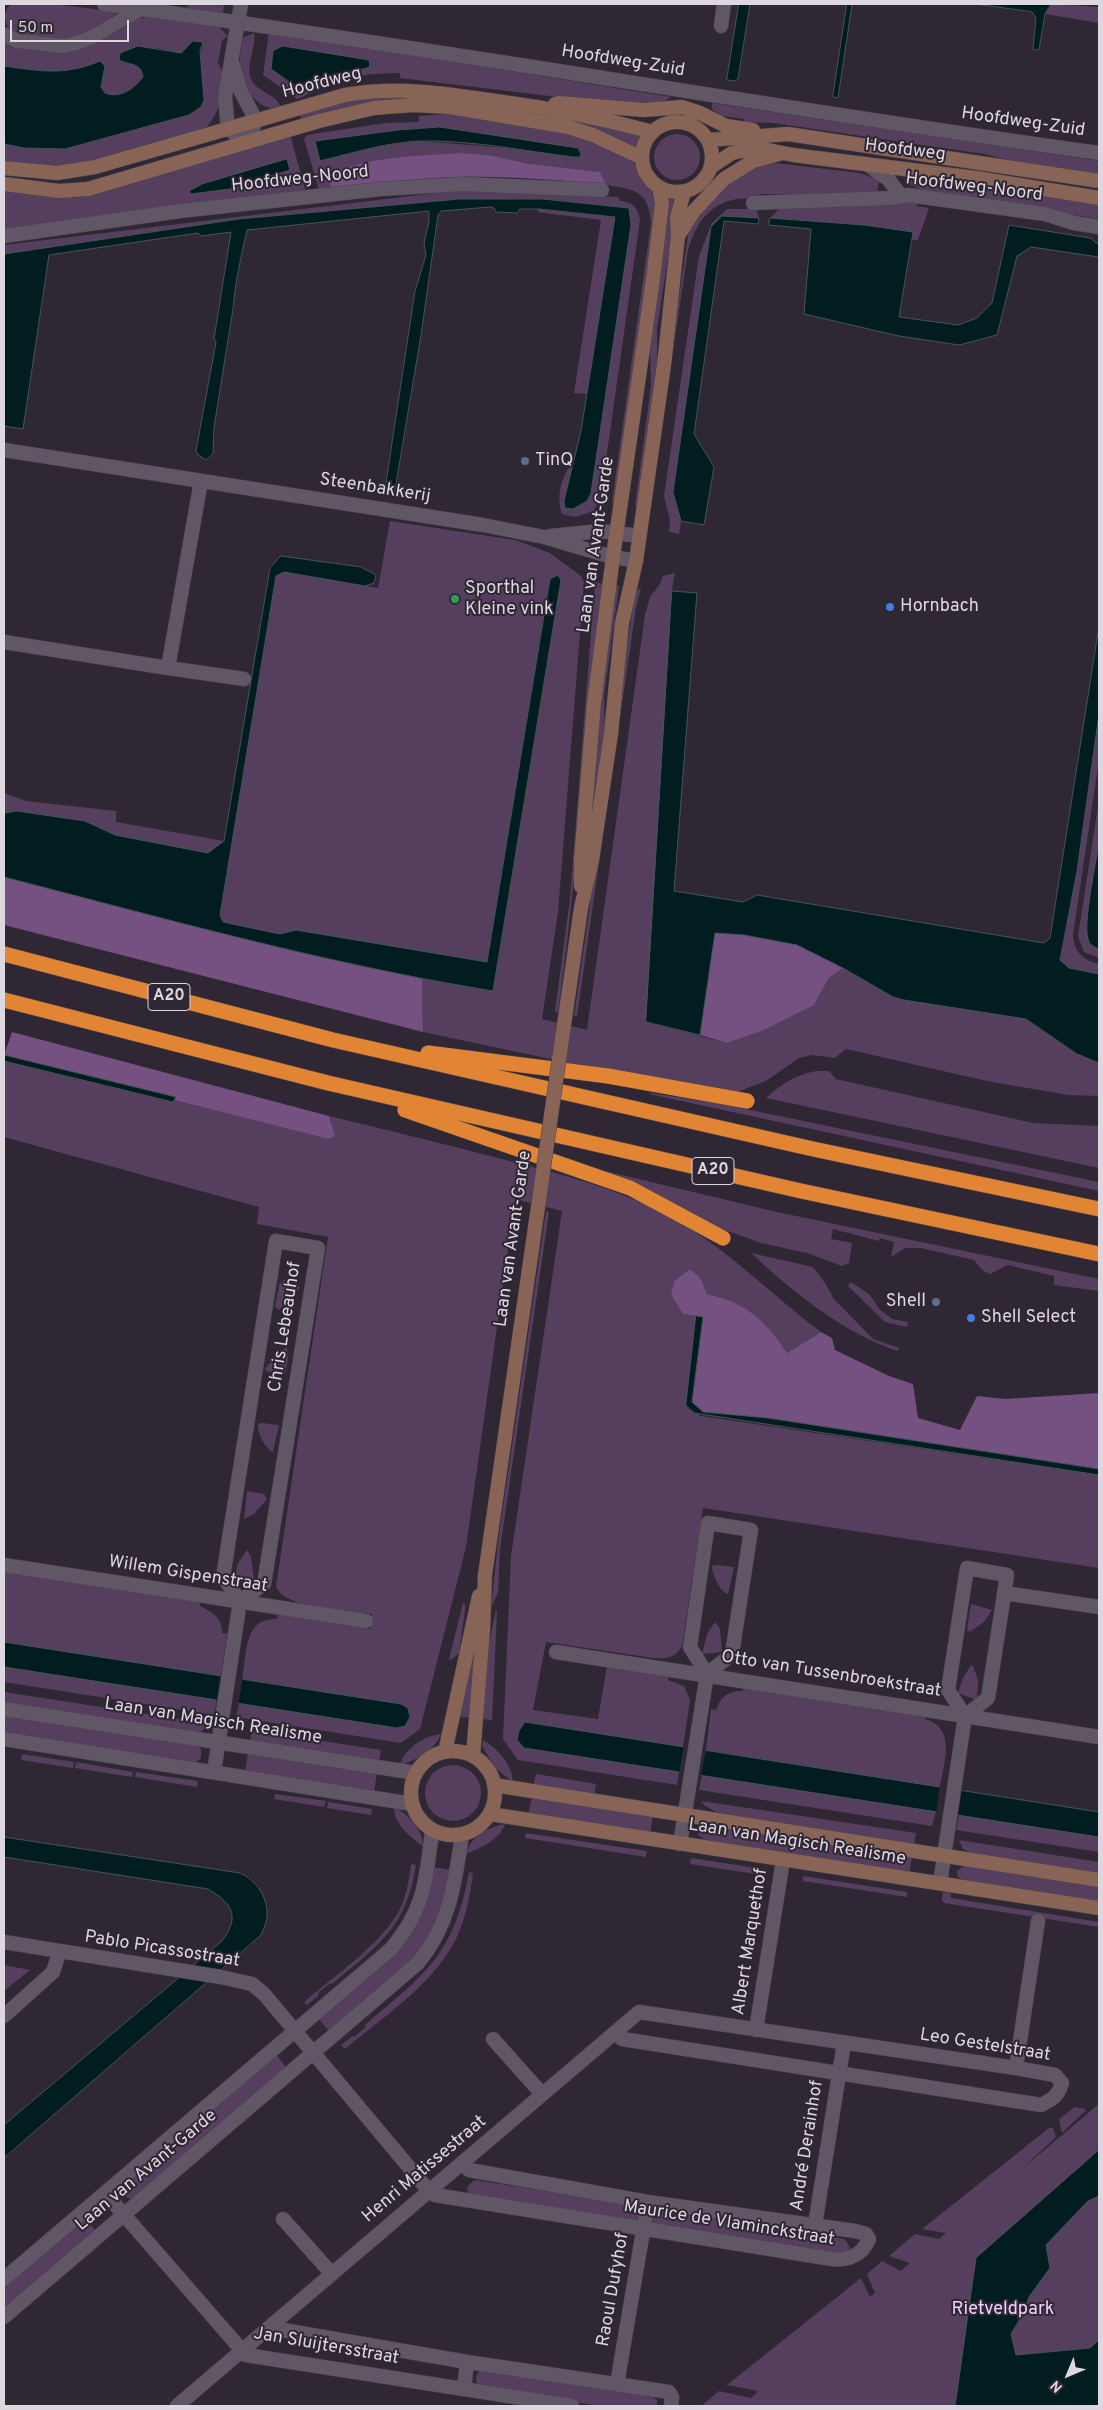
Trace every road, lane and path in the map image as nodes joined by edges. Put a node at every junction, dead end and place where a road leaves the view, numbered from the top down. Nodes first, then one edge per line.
1 (104, 4) edge
2 (241, 4) edge
3 (724, 4) edge
4 (141, 9) junction
5 (238, 22) junction
6 (721, 26) dead end
7 (4, 34) edge
8 (232, 62) junction
9 (546, 108) junction
10 (256, 120) junction
11 (228, 129) junction
12 (653, 132) junction
13 (788, 134) junction
14 (708, 140) junction
15 (248, 142) junction
16 (1099, 153) edge
17 (782, 154) junction
18 (642, 158) junction
19 (868, 165) junction
20 (711, 167) junction
21 (4, 168) edge
22 (1099, 181) edge
23 (4, 184) edge
24 (659, 188) junction
25 (602, 190) dead end
26 (684, 192) junction
27 (901, 196) junction
28 (1099, 198) edge
29 (753, 203) dead end
30 (1099, 227) edge
31 (4, 236) edge
32 (678, 236) junction
33 (4, 450) edge
34 (201, 481) junction
35 (616, 533) junction
36 (544, 536) junction
37 (639, 536) junction
38 (612, 557) junction
39 (636, 562) junction
40 (4, 642) edge
41 (168, 668) junction
42 (244, 679) dead end
43 (581, 908) junction
44 (4, 954) edge
45 (4, 1000) edge
46 (333, 1040) junction
47 (328, 1083) junction
48 (748, 1101) dead end
49 (1099, 1209) edge
50 (723, 1238) dead end
51 (1099, 1254) edge
52 (4, 1565) edge
53 (485, 1575) junction
54 (1004, 1593) junction
55 (240, 1602) junction
56 (1099, 1607) edge
57 (366, 1621) dead end
58 (556, 1652) dead end
59 (707, 1674) junction
60 (4, 1709) edge
61 (965, 1716) junction
62 (1099, 1737) edge
63 (4, 1739) edge
64 (219, 1742) junction
65 (445, 1752) junction
66 (472, 1756) junction
67 (214, 1772) junction
68 (416, 1773) junction
69 (494, 1785) junction
70 (412, 1804) junction
71 (490, 1814) junction
72 (684, 1814) junction
73 (432, 1831) junction
74 (462, 1835) junction
75 (680, 1844) junction
76 (944, 1856) junction
77 (783, 1860) junction
78 (1099, 1880) edge
79 (940, 1883) junction
80 (1099, 1908) edge
81 (1038, 1921) dead end
82 (4, 1942) edge
83 (59, 1953) junction
84 (639, 2012) joint
85 (4, 2016) edge
86 (756, 2030) junction
87 (295, 2031) junction
88 (615, 2033) junction
89 (493, 2039) dead end
90 (844, 2043) junction
91 (314, 2053) junction
92 (1016, 2068) junction
93 (839, 2072) junction
94 (542, 2094) junction
95 (462, 2164) junction
96 (429, 2191) junction
97 (105, 2192) junction
98 (648, 2202) junction
99 (124, 2214) junction
100 (284, 2219) dead end
101 (815, 2225) junction
102 (644, 2230) junction
103 (332, 2274) junction
104 (4, 2279) edge
105 (4, 2317) edge
106 (274, 2323) junction
107 (242, 2351) junction
108 (467, 2362) junction
109 (617, 2384) junction
110 (464, 2389) junction
111 (177, 2406) edge
112 (572, 2406) edge
113 (671, 2406) edge

1 - 4 street, Hoofdweg-Zuid
2 - 5 street
3 - 6 street
4 - 5 street, Hoofdweg-Zuid
4 - 7 street
5 - 8 street
5 - 16 street, Hoofdweg-Zuid
8 - 10 street
8 - 11 street
9 - 10 main road, Hoofdweg
9 - 12 main road, Hoofdweg
9 - 13 main road
10 - 11 main road, Hoofdweg
10 - 15 street
11 - 15 street
11 - 21 main road, Hoofdweg
12 - 14 main road
12 - 18 main road
13 - 14 main road, Hoofdweg
13 - 22 main road, Hoofdweg
14 - 20 main road
15 - 18 main road, Hoofdweg
15 - 23 main road, Hoofdweg
17 - 19 main road, Hoofdweg
17 - 20 main road, Hoofdweg
17 - 32 main road
18 - 24 main road
19 - 27 street
19 - 28 main road, Hoofdweg
20 - 26 main road
24 - 26 main road
24 - 35 main road, Laan van Avant-Garde
25 - 31 street, Hoofdweg-Noord
26 - 32 main road, Laan van Avant-Garde
27 - 29 street, Hoofdweg-Noord
27 - 30 street, Hoofdweg-Noord
32 - 37 main road, Laan van Avant-Garde
33 - 34 street, Steenbakkerij
34 - 36 street, Steenbakkerij
34 - 41 street
35 - 36 street, Steenbakkerij
35 - 37 street, Steenbakkerij
35 - 38 main road, Laan van Avant-Garde
36 - 38 street, Steenbakkerij
37 - 39 main road, Laan van Avant-Garde
38 - 39 street, Steenbakkerij
38 - 43 main road, Laan van Avant-Garde
39 - 43 main road, Laan van Avant-Garde
40 - 41 street
41 - 42 street
43 - 53 main road, Laan van Avant-Garde, bridge
44 - 46 highway, A20
45 - 47 highway, A20
46 - 48 highway, A20
46 - 49 highway, A20
47 - 50 highway, A20
47 - 51 highway, A20
52 - 55 street, Willem Gispenstraat
53 - 65 main road, Laan van Avant-Garde
53 - 66 main road, Laan van Avant-Garde
54 - 56 street
54 - 61 street
54 - 61 street
55 - 55 street, Chris Lebeauhof
55 - 57 street, Willem Gispenstraat
55 - 64 street
58 - 59 street, Otto van Tussenbroekstraat
59 - 59 street
59 - 61 street, Otto van Tussenbroekstraat
59 - 72 street
60 - 64 street, Laan van Magisch Realisme
61 - 62 street, Otto van Tussenbroekstraat
61 - 76 street
63 - 67 street
64 - 67 street
64 - 68 street, Laan van Magisch Realisme
65 - 66 main road
65 - 68 main road
66 - 69 main road
67 - 70 street
68 - 70 main road
69 - 71 main road
69 - 72 main road, Laan van Magisch Realisme
70 - 73 main road
71 - 74 main road
71 - 75 main road, Laan van Magisch Realisme
72 - 75 street
72 - 76 main road, Laan van Magisch Realisme
73 - 74 main road
73 - 87 street, Laan van Avant-Garde
74 - 91 street, Laan van Avant-Garde
75 - 77 main road, Laan van Magisch Realisme
76 - 78 main road, Laan van Magisch Realisme
76 - 79 street
77 - 79 main road, Laan van Magisch Realisme
77 - 86 street, Albert Marquethof
79 - 80 main road, Laan van Magisch Realisme
81 - 92 street
82 - 83 street, Pablo Picassostraat
83 - 85 street
83 - 87 street, Pablo Picassostraat
84 - 86 street, Leo Gestelstraat
84 - 88 street, Henri Matissestraat
86 - 90 street, Leo Gestelstraat
87 - 91 street
87 - 97 street, Laan van Avant-Garde
88 - 93 street, Leo Gestelstraat
88 - 94 street, Henri Matissestraat
89 - 94 street
90 - 92 street, Leo Gestelstraat
90 - 93 street
91 - 96 street
91 - 99 street, Laan van Avant-Garde
92 - 93 street, Leo Gestelstraat
93 - 101 street, André Derainhof
94 - 95 street, Henri Matissestraat
95 - 96 street, Henri Matissestraat
95 - 98 street, Maurice de Vlaminckstraat
96 - 102 street, Maurice de Vlaminckstraat
96 - 103 street, Henri Matissestraat
97 - 99 street, Jan Sluijtersstraat
97 - 104 street, Laan van Avant-Garde
98 - 101 street, Maurice de Vlaminckstraat
98 - 102 street, Raoul Dufyhof
99 - 105 street, Laan van Avant-Garde
99 - 107 street, Jan Sluijtersstraat
100 - 103 street
101 - 102 street, Maurice de Vlaminckstraat
102 - 109 street, Raoul Dufyhof
103 - 106 street, Henri Matissestraat
106 - 107 street, Henri Matissestraat
106 - 108 street, Jan Sluijtersstraat
107 - 110 street, Jan Sluijtersstraat
107 - 111 street, Henri Matissestraat
108 - 109 street, Jan Sluijtersstraat
108 - 110 street
109 - 113 street, Jan Sluijtersstraat
110 - 112 street, Jan Sluijtersstraat

